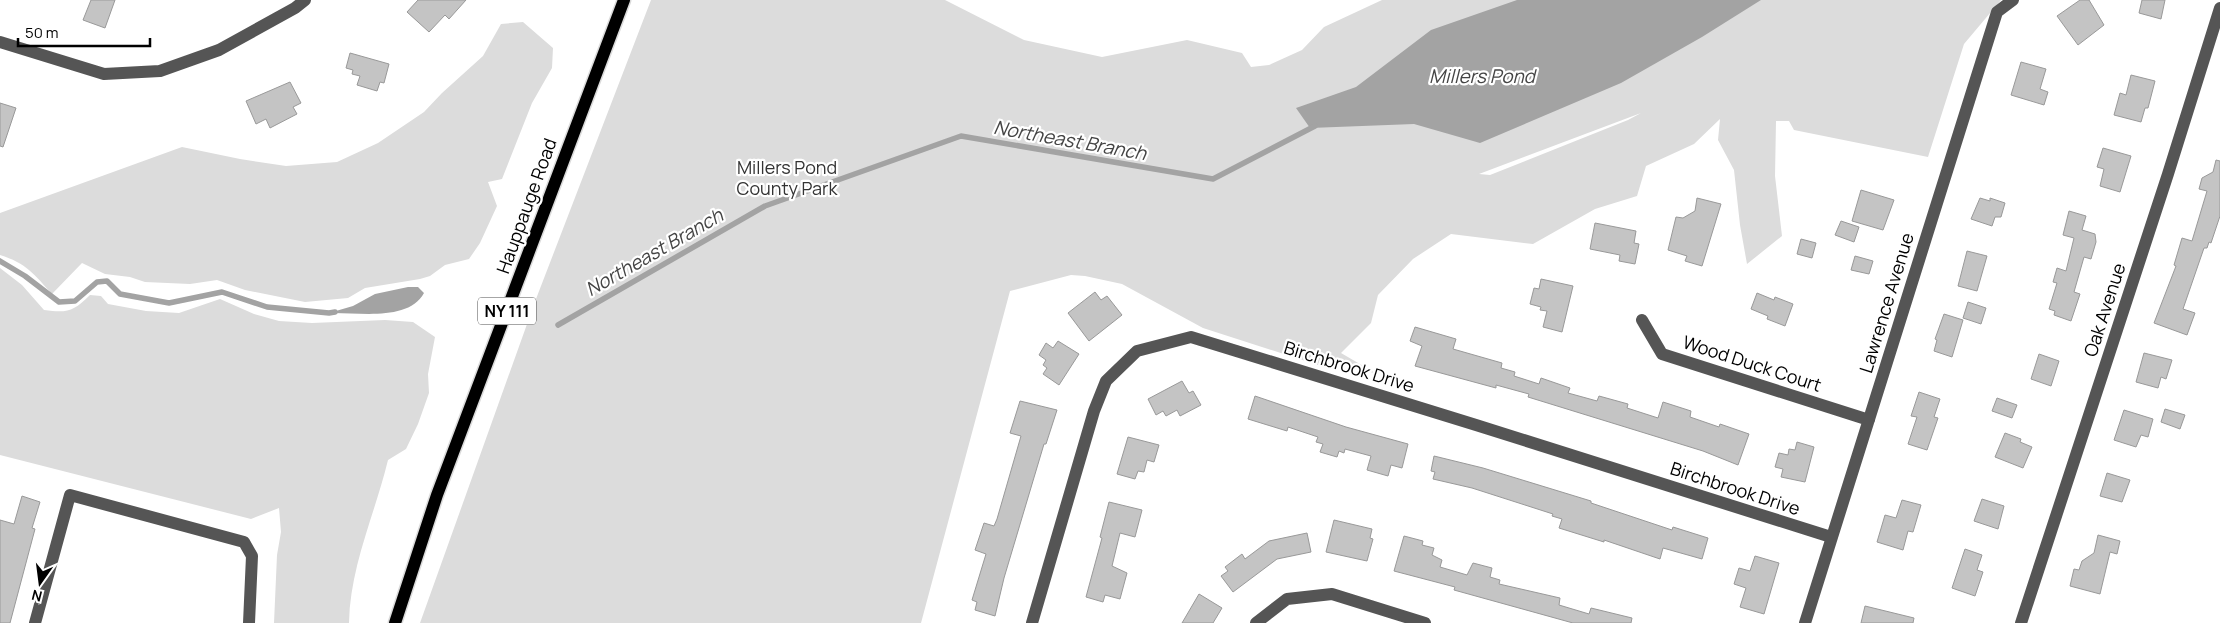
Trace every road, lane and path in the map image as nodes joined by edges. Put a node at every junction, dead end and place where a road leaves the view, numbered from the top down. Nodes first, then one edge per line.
1 (305, 0) edge
2 (624, 0) edge
3 (2013, 0) edge
4 (2220, 8) edge
5 (0, 42) edge
6 (1642, 320) dead end
7 (1869, 420) junction
8 (1831, 537) junction
9 (35, 623) edge
10 (249, 623) edge
11 (395, 623) edge
12 (1032, 623) edge
13 (1256, 623) edge
14 (1424, 623) edge
15 (1805, 623) edge
16 (2021, 623) edge

1 - 5 street
2 - 11 main road, Hauppauge Road / NY 111
3 - 7 street, Lawrence Avenue
4 - 16 street, Oak Avenue
6 - 7 street, Wood Duck Court
7 - 8 street, Lawrence Avenue
8 - 12 street, Birchbrook Drive
8 - 15 street, Lawrence Avenue
9 - 10 street
13 - 14 street

